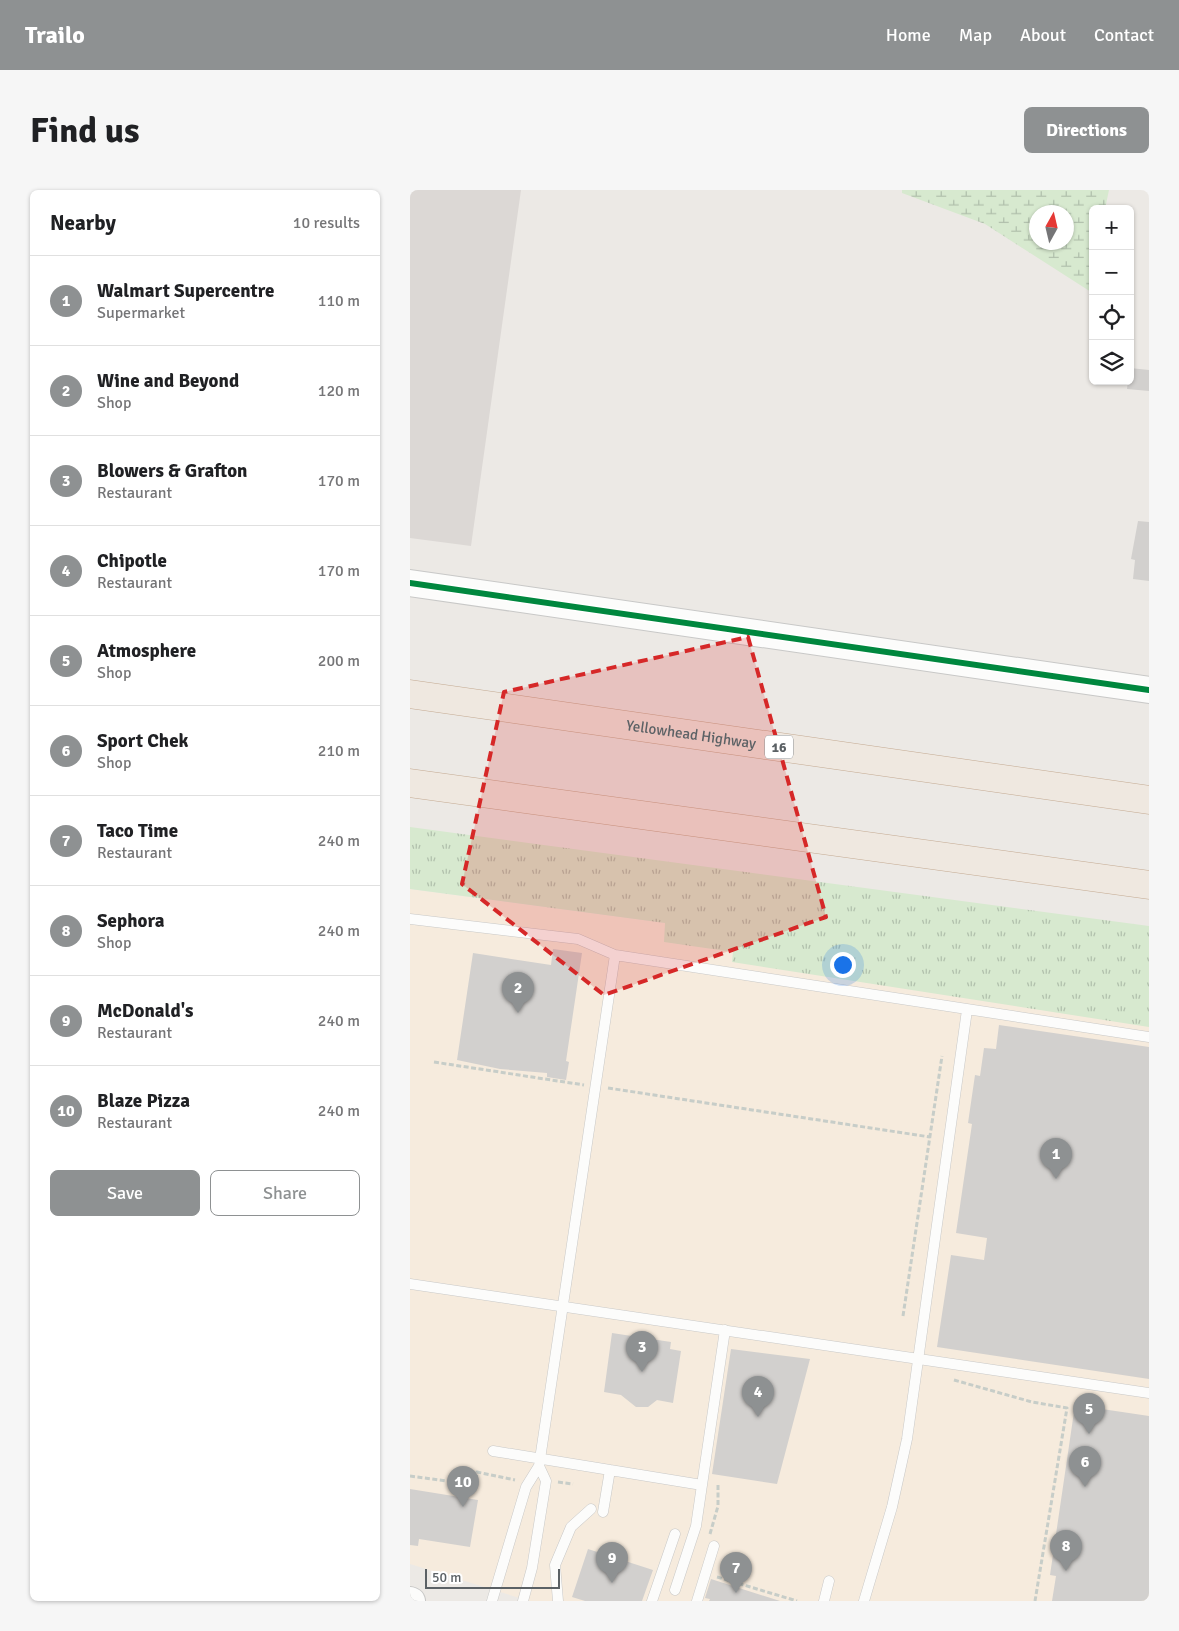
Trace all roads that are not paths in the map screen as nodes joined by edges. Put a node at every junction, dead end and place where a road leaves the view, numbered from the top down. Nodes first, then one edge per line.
1 (410, 583) edge
2 (1149, 690) edge
3 (410, 694) edge
4 (989, 777) junction
5 (410, 783) edge
6 (1149, 784) edge
7 (1149, 800) edge
8 (1149, 885) edge
9 (410, 919) edge
10 (615, 955) junction
11 (968, 1010) junction
12 (1149, 1037) edge
13 (410, 1284) edge
14 (564, 1307) junction
15 (726, 1330) junction
16 (918, 1359) junction
17 (1149, 1393) edge
18 (493, 1451) dead end
19 (540, 1462) junction
20 (610, 1470) junction
21 (702, 1484) junction
22 (591, 1508) dead end
23 (603, 1512) dead end
24 (675, 1534) dead end
25 (714, 1546) dead end
26 (528, 1581) junction
27 (830, 1581) dead end
28 (675, 1590) dead end
29 (492, 1601) edge
30 (523, 1601) edge
31 (532, 1601) edge
32 (558, 1601) edge
33 (652, 1601) edge
34 (697, 1601) edge
35 (824, 1601) edge
36 (864, 1601) edge

1 - 2 street
3 - 4 highway, Yellowhead Highway / 16
4 - 6 highway
4 - 7 highway, Yellowhead Highway / 16
5 - 8 highway
9 - 10 lane
10 - 11 lane
10 - 14 lane
11 - 12 lane
11 - 16 lane
13 - 14 lane
14 - 15 lane
14 - 19 lane
15 - 16 lane
15 - 21 lane
16 - 17 lane
16 - 36 lane
18 - 19 lane
19 - 20 lane
19 - 26 lane
19 - 29 lane
20 - 21 lane
20 - 23 lane
21 - 28 lane
22 - 32 lane
24 - 33 lane
25 - 34 lane
26 - 30 lane
26 - 31 lane
27 - 35 lane

